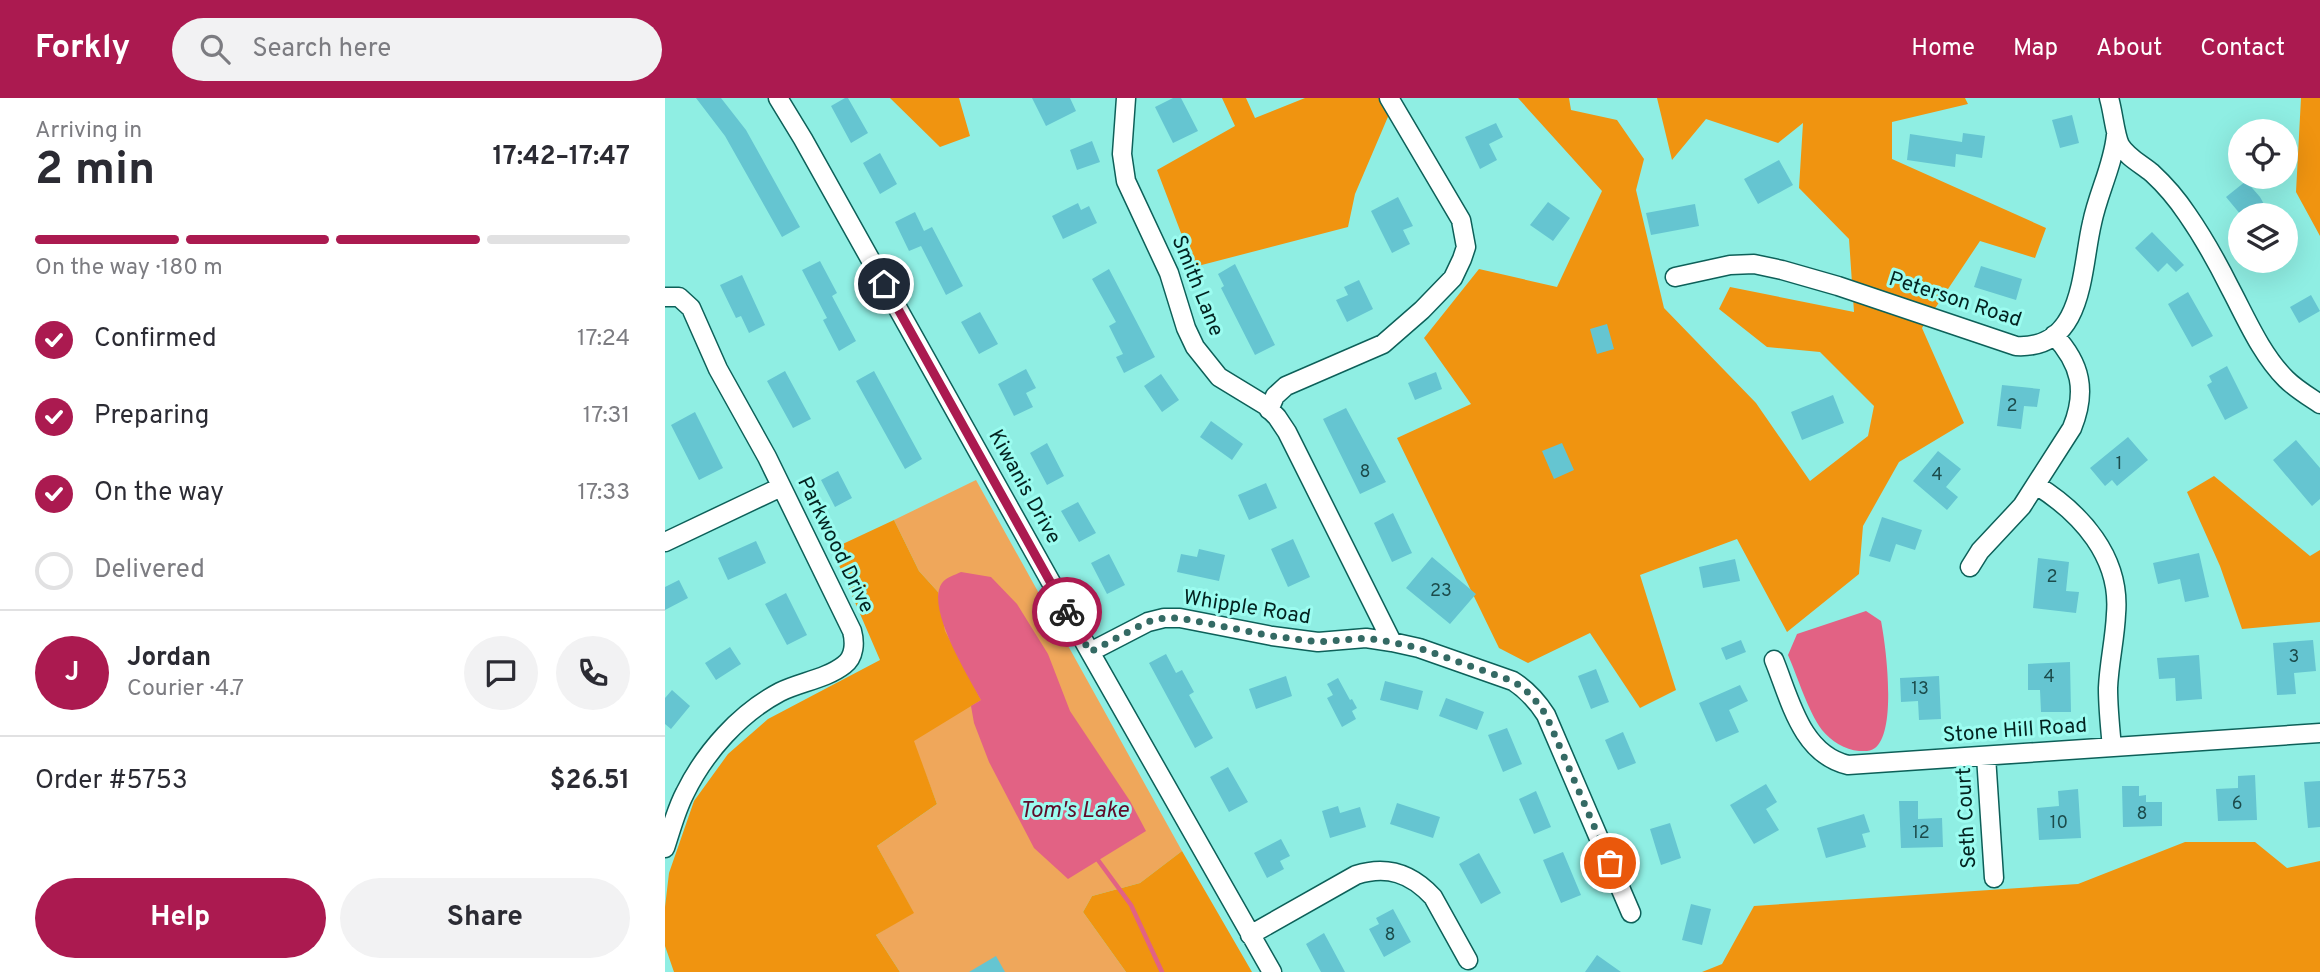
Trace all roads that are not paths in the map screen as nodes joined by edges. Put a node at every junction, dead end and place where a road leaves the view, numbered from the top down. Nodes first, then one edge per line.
1 (778, 98) edge
2 (1126, 98) edge
3 (1389, 98) edge
4 (2109, 98) edge
5 (2116, 135) junction
6 (1675, 277) dead end
7 (665, 296) edge
8 (2054, 335) junction
9 (2320, 404) edge
10 (1269, 410) junction
11 (2036, 485) junction
12 (781, 487) junction
13 (665, 542) edge
14 (1969, 567) dead end
15 (1391, 642) junction
16 (1090, 652) junction
17 (1774, 660) dead end
18 (2320, 733) edge
19 (2112, 747) junction
20 (1986, 756) junction
21 (665, 848) edge
22 (1994, 878) dead end
23 (1631, 913) dead end
24 (1250, 935) junction
25 (1468, 960) dead end
26 (1272, 972) edge

1 - 16 street, Kiwanis Drive
2 - 10 street, Smith Lane
3 - 10 street
4 - 5 street
5 - 8 street
5 - 9 street
6 - 8 street, Peterson Road
7 - 12 street, Parkwood Drive
8 - 11 street
10 - 15 street, Smith Lane
11 - 14 street
11 - 19 street
12 - 13 street
12 - 21 street, Parkwood Drive
15 - 16 street, Whipple Road
15 - 23 street, Whipple Road
16 - 24 street, Kiwanis Drive
17 - 20 street, Stone Hill Road
18 - 19 street, Stone Hill Road
19 - 20 street, Stone Hill Road
20 - 22 street, Seth Court
24 - 25 street
24 - 26 street, Kiwanis Drive

